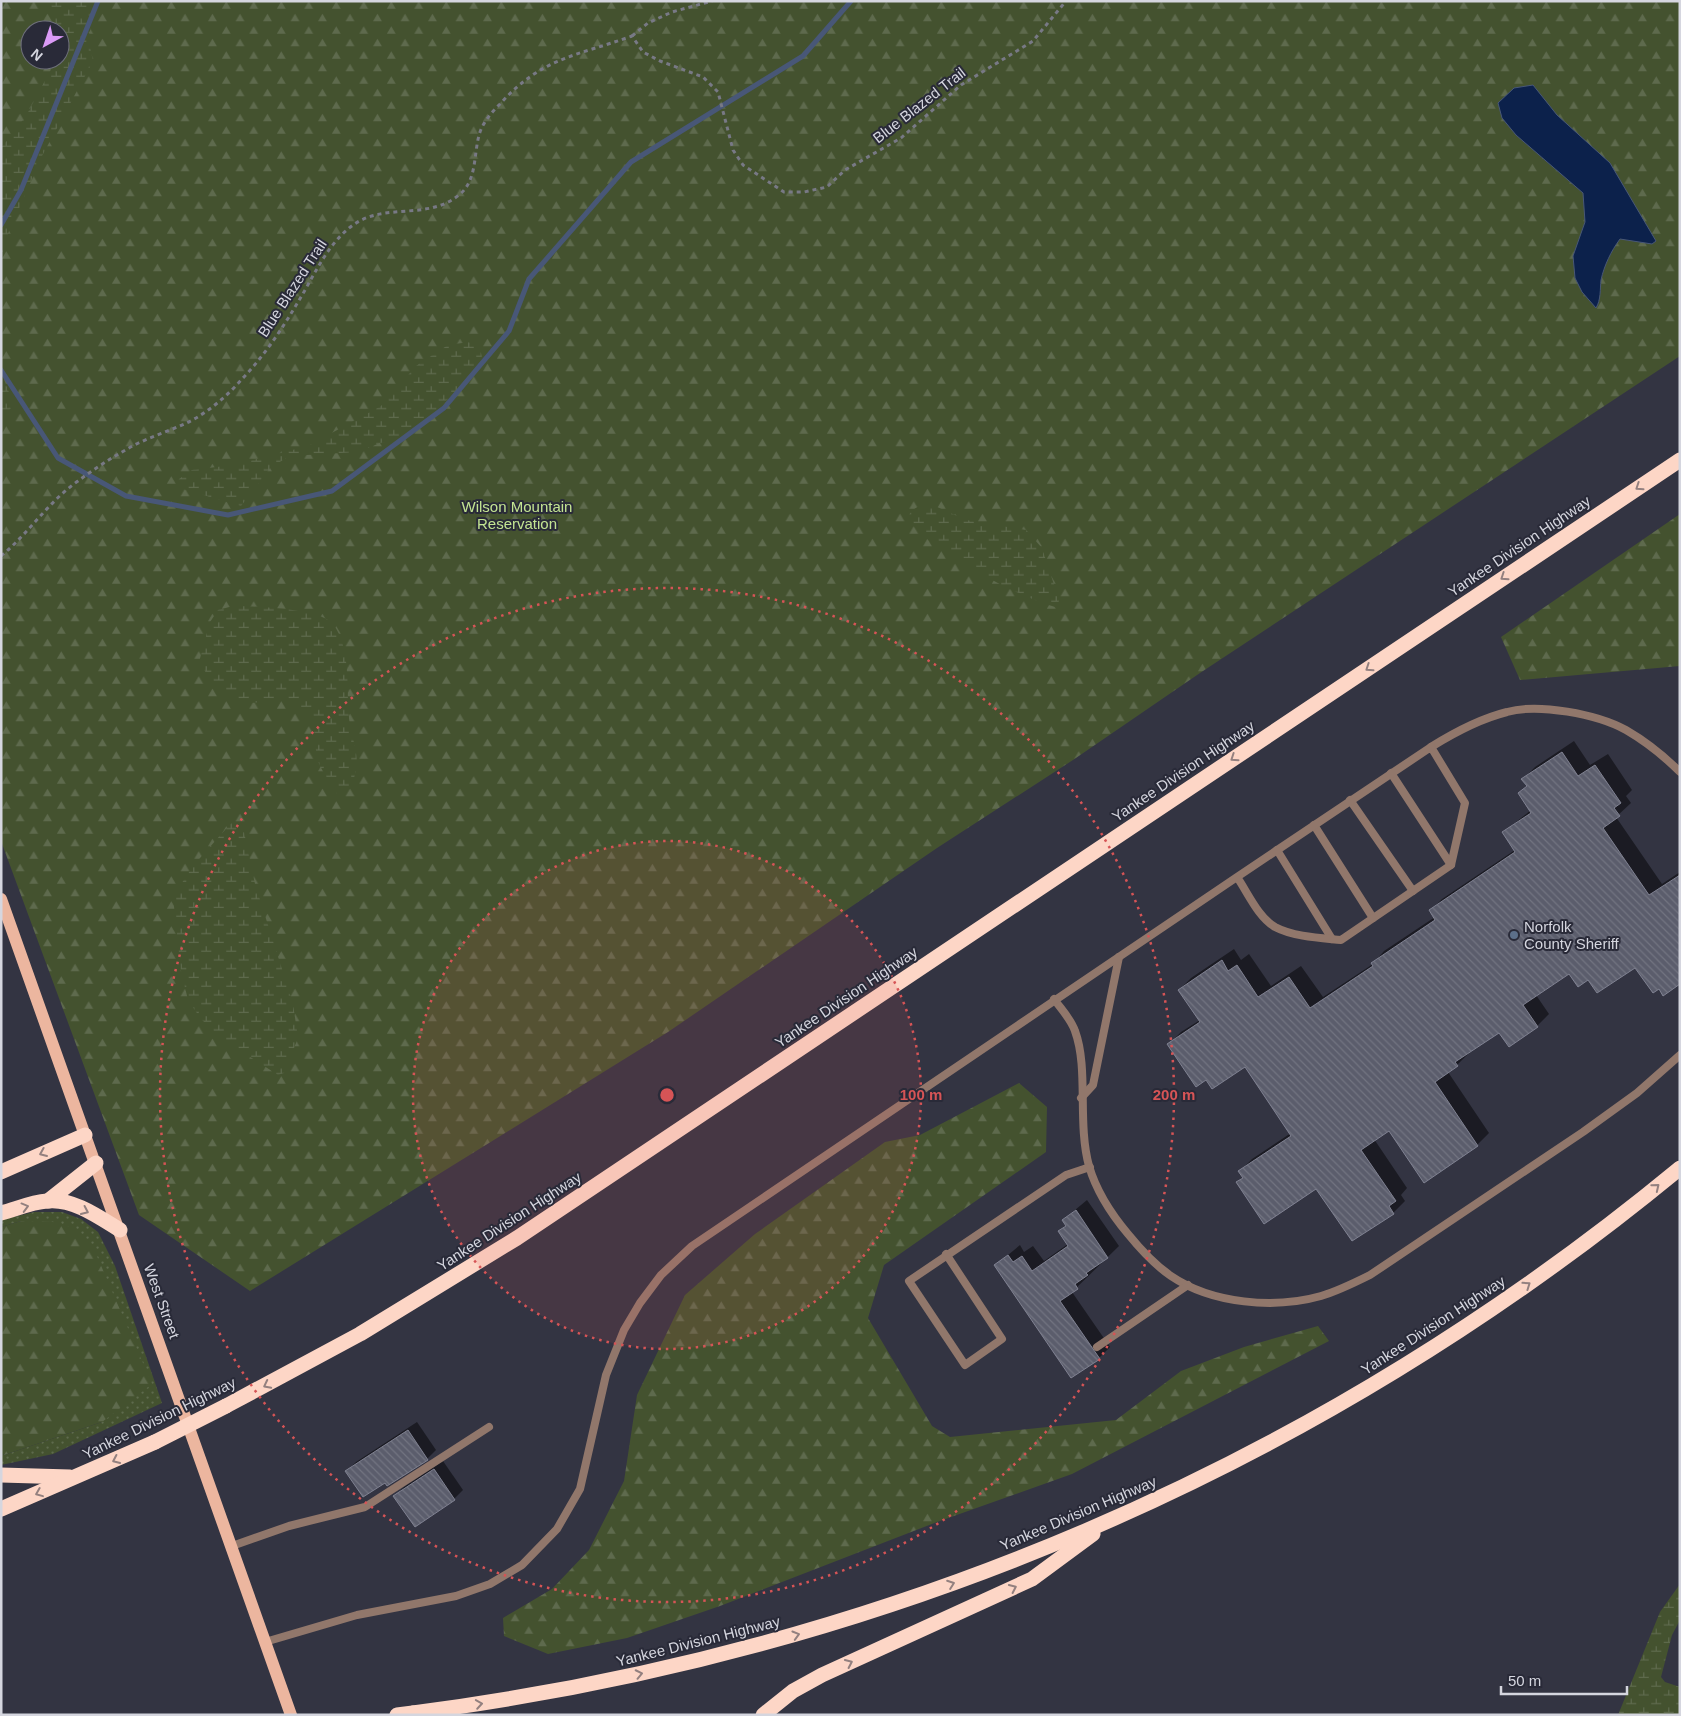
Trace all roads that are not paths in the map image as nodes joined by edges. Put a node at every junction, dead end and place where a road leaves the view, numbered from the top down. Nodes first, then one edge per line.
1 (1680, 460) edge
2 (1431, 747) junction
3 (1680, 772) edge
4 (1391, 773) junction
5 (1350, 800) junction
6 (1314, 825) junction
7 (1277, 850) junction
8 (1451, 866) junction
9 (1237, 877) junction
10 (1413, 891) junction
11 (1, 900) edge
12 (1373, 918) junction
13 (1332, 939) junction
14 (1119, 957) junction
15 (1054, 999) junction
16 (1680, 1055) edge
17 (1081, 1098) junction
18 (85, 1135) junction
19 (96, 1163) junction
20 (1090, 1167) junction
21 (1680, 1168) edge
22 (1, 1172) edge
23 (48, 1200) junction
24 (1, 1213) edge
25 (120, 1230) junction
26 (946, 1254) junction
27 (1188, 1286) junction
28 (1097, 1347) dead end
29 (489, 1427) dead end
30 (1, 1475) edge
31 (77, 1477) junction
32 (1, 1509) edge
33 (1116, 1517) junction
34 (232, 1546) junction
35 (266, 1642) junction
36 (418, 1714) edge
37 (291, 1715) edge
38 (396, 1715) edge
39 (763, 1715) edge

1 -> 31 highway, Yankee Division Highway, bridge
2 - 3 lane
2 - 4 lane
2 - 8 lane
4 - 5 lane
4 - 8 lane
5 - 6 lane
5 - 10 lane
6 - 7 lane
6 - 12 lane
7 - 9 lane
7 - 13 lane
8 - 10 lane
9 - 13 lane
9 - 14 lane
10 - 12 lane
11 - 18 main road, West Street
12 - 13 lane
14 - 15 lane
14 - 17 lane
15 - 17 lane
15 - 35 lane
16 - 27 lane
17 - 20 lane
18 - 19 main road, West Street
18 -> 22 highway
19 - 23 highway
19 - 25 main road, West Street
20 - 26 lane
20 - 27 lane
33 -> 21 highway, Yankee Division Highway
24 -> 23 highway
23 -> 25 highway
25 - 34 main road, West Street
26 - 26 lane
27 - 28 lane
29 - 34 lane
30 - 31 highway
31 -> 32 highway, Yankee Division Highway
36 -> 33 highway, Yankee Division Highway
39 -> 33 highway
34 - 35 main road, West Street
35 - 37 main road, West Street
36 - 38 highway, Yankee Division Highway

